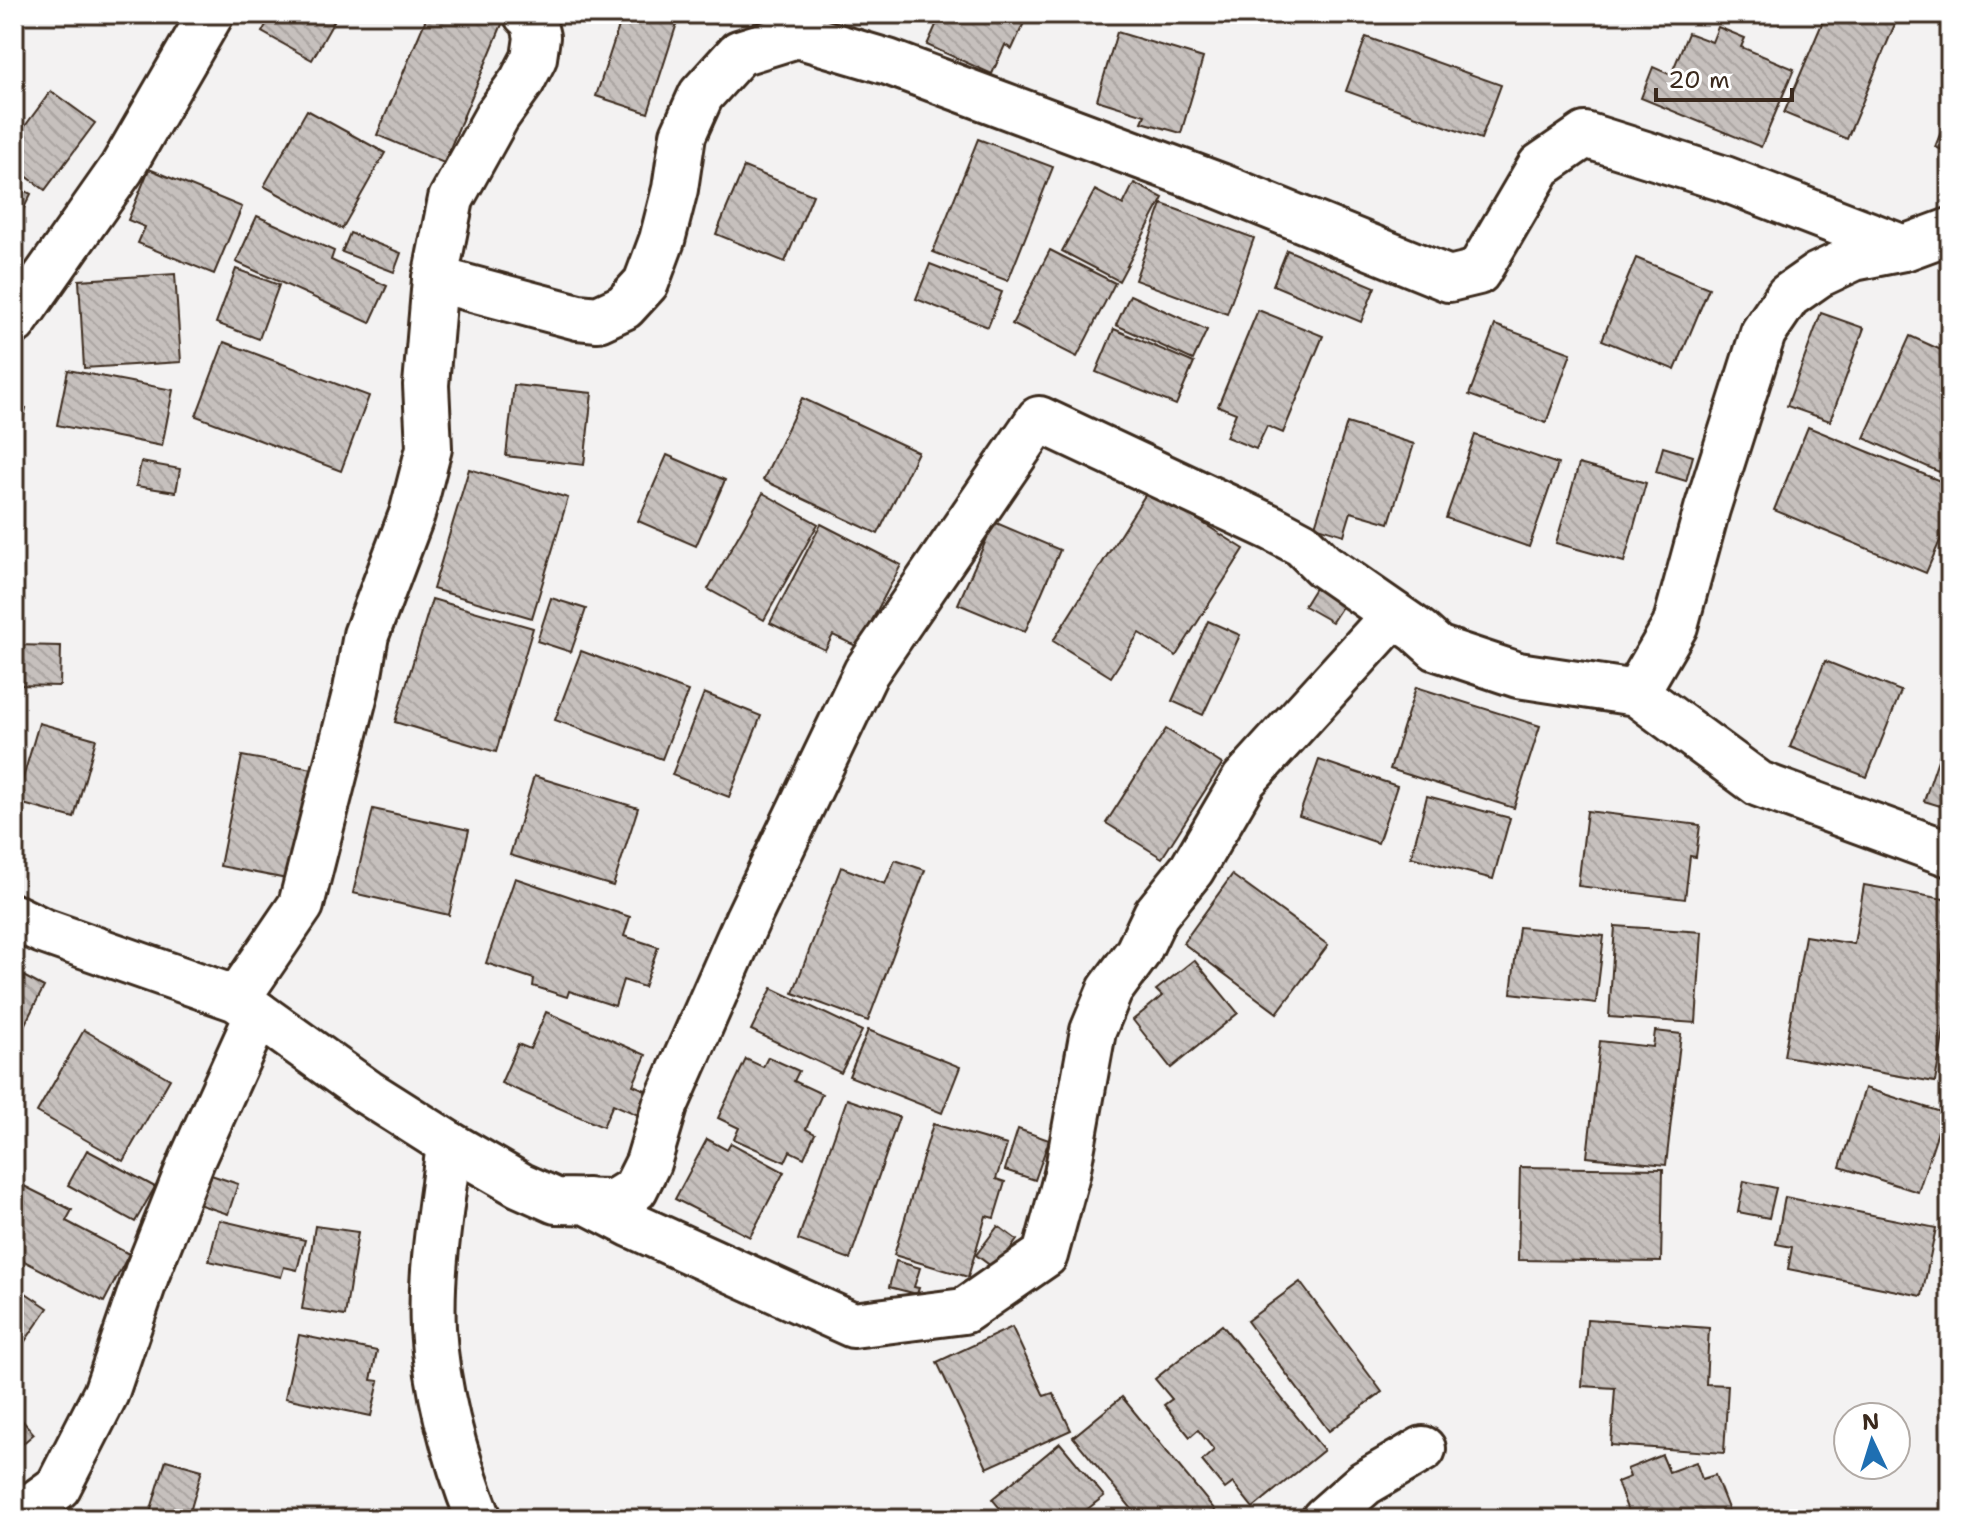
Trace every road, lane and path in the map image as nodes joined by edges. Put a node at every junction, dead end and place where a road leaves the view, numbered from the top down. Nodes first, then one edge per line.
1 (211, 14) edge
2 (526, 14) edge
3 (1950, 231) edge
4 (1904, 248) junction
5 (435, 279) junction
6 (14, 322) edge
7 (1394, 615) junction
8 (1636, 693) junction
9 (1950, 854) edge
10 (14, 917) edge
11 (247, 1006) junction
12 (449, 1144) junction
13 (586, 1201) junction
14 (1423, 1449) dead end
15 (14, 1519) edge
16 (479, 1519) edge
17 (1324, 1519) edge

1 - 6 street
2 - 5 street
3 - 4 street
4 - 5 street
4 - 8 street
5 - 11 street
7 - 8 street
7 - 13 street
7 - 13 street
8 - 9 street
10 - 11 street
11 - 12 street
11 - 15 street
12 - 13 street
12 - 16 street
14 - 17 street

